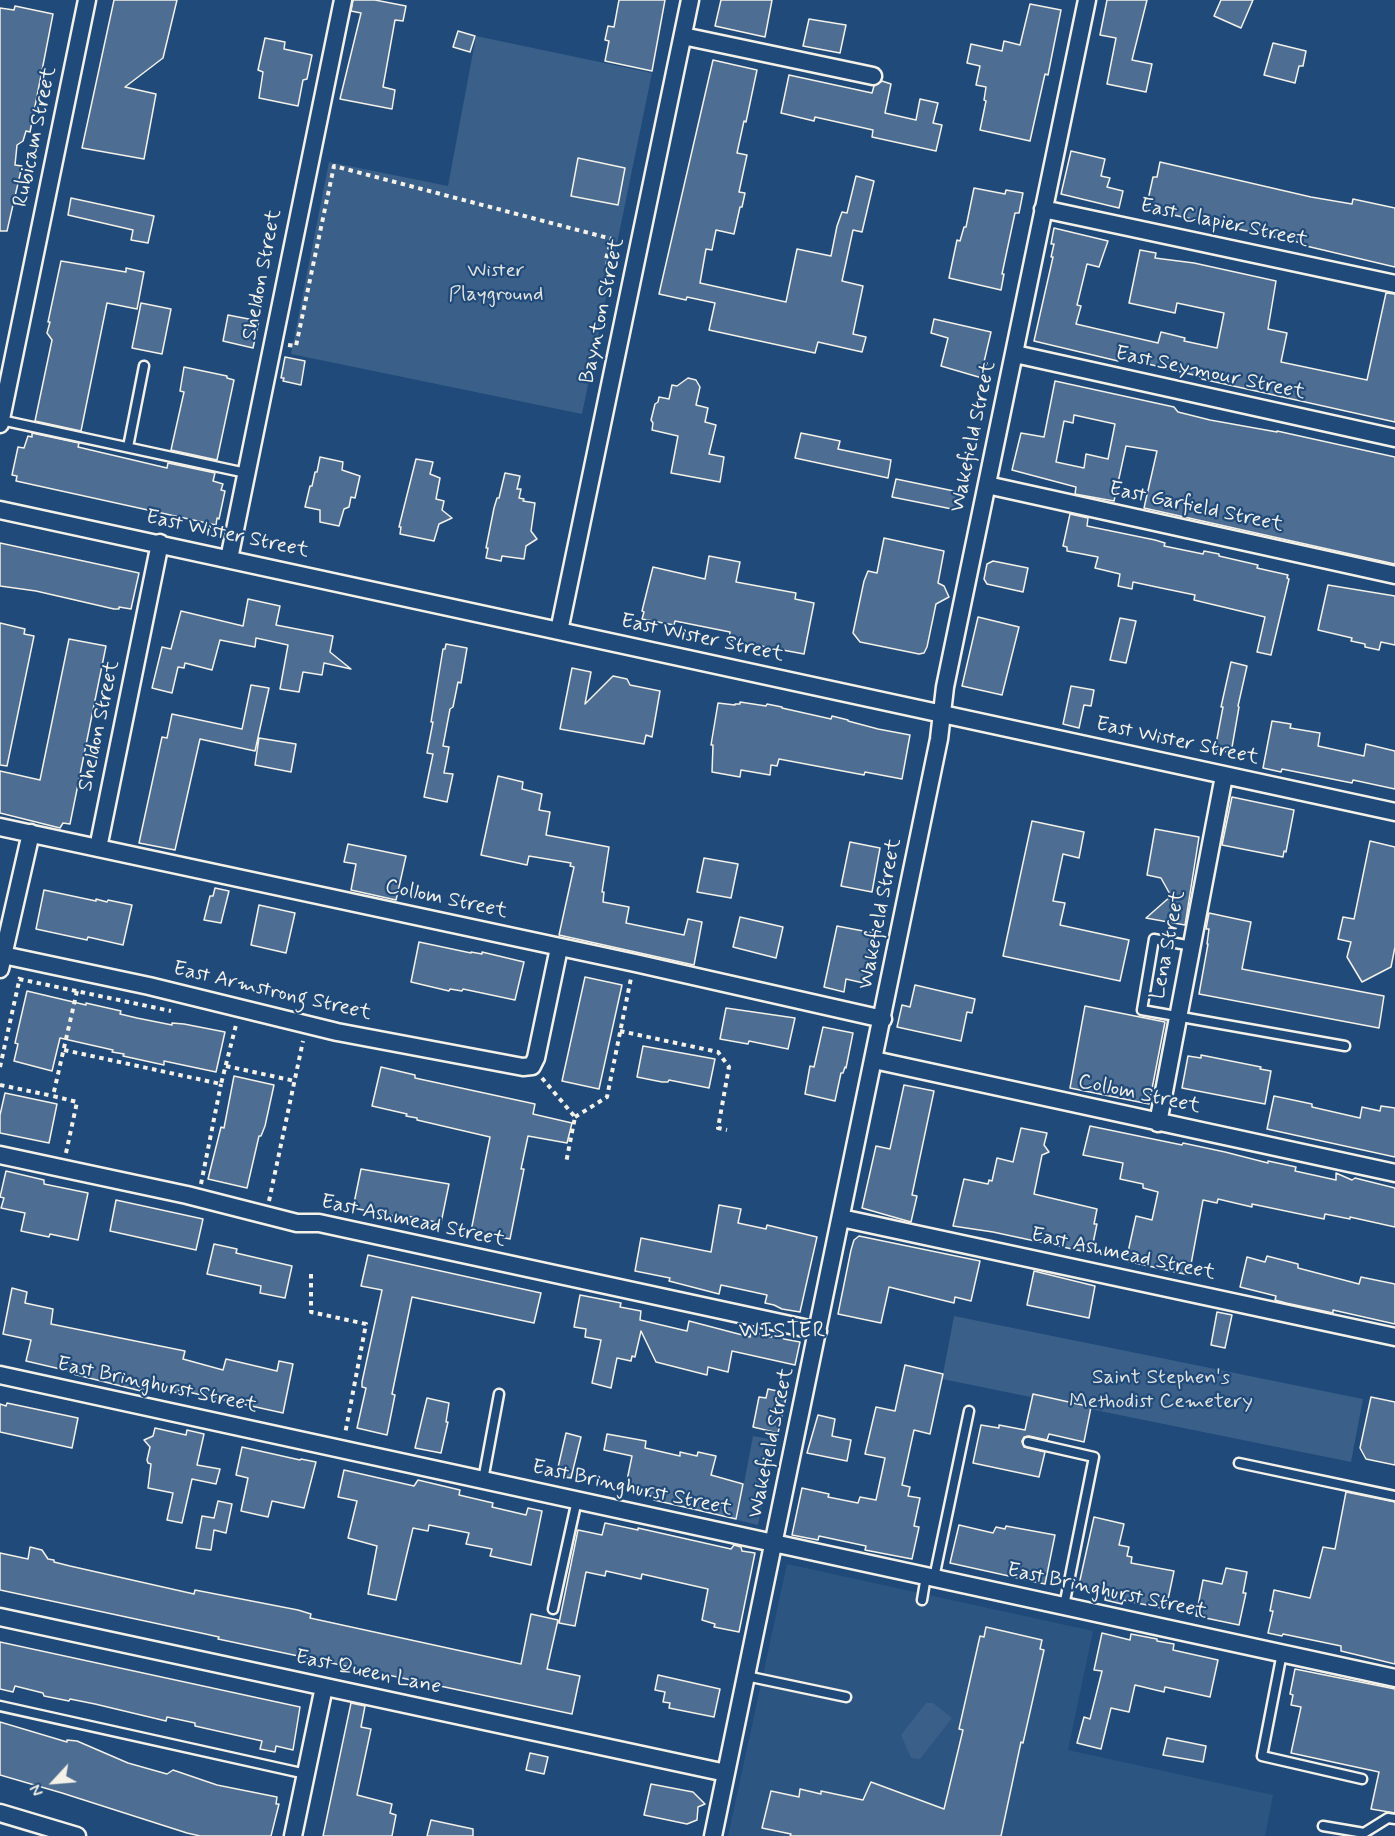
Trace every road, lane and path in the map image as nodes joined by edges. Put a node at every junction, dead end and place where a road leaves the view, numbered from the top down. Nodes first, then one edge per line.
1 (87, 0) edge
2 (343, 0) edge
3 (690, 0) edge
4 (1087, 0) edge
5 (683, 36) junction
6 (873, 76) dead end
7 (1043, 209) junction
8 (634, 271) junction
9 (1395, 284) edge
10 (273, 341) junction
11 (1014, 354) junction
12 (144, 366) dead end
13 (0, 422) edge
14 (1395, 438) edge
15 (128, 447) junction
16 (246, 473) junction
17 (987, 485) junction
18 (0, 510) edge
19 (160, 543) junction
20 (229, 559) junction
21 (1395, 575) edge
22 (559, 631) junction
23 (942, 713) junction
24 (1224, 776) junction
25 (1395, 812) edge
26 (0, 827) edge
27 (31, 833) junction
28 (98, 848) junction
29 (1192, 946) junction
30 (559, 948) junction
31 (24, 960) junction
32 (1, 962) edge
33 (635, 963) junction
34 (76, 991) dead end
35 (1179, 1017) junction
36 (882, 1019) junction
37 (236, 1025) dead end
38 (620, 1031) junction
39 (304, 1040) dead end
40 (1345, 1046) dead end
41 (64, 1050) junction
42 (874, 1060) junction
43 (226, 1066) junction
44 (532, 1066) junction
45 (0, 1067) edge
46 (295, 1081) junction
47 (221, 1084) junction
48 (0, 1085) edge
49 (53, 1096) junction
50 (575, 1117) junction
51 (1158, 1123) junction
52 (727, 1130) dead end
53 (0, 1155) edge
54 (65, 1157) dead end
55 (566, 1163) dead end
56 (1395, 1173) edge
57 (201, 1187) dead end
58 (279, 1206) dead end
59 (841, 1218) junction
60 (311, 1274) dead end
61 (818, 1331) junction
62 (1395, 1337) edge
63 (0, 1376) edge
64 (499, 1394) dead end
65 (969, 1411) dead end
66 (1028, 1442) dead end
67 (342, 1449) junction
68 (1239, 1463) dead end
69 (483, 1480) junction
70 (1395, 1496) edge
71 (577, 1500) junction
72 (774, 1543) junction
73 (930, 1577) junction
74 (922, 1600) dead end
75 (1064, 1606) junction
76 (553, 1609) dead end
77 (0, 1617) edge
78 (1282, 1653) junction
79 (746, 1676) junction
80 (1395, 1678) edge
81 (324, 1687) junction
82 (846, 1697) dead end
83 (0, 1706) edge
84 (726, 1773) junction
85 (306, 1774) junction
86 (1362, 1779) dead end
87 (0, 1812) edge
88 (1395, 1819) edge
89 (1323, 1826) dead end
90 (77, 1836) edge
91 (293, 1836) edge
92 (713, 1836) edge

1 - 13 street, Rubicam Street
2 - 10 street, Sheldon Street
3 - 5 street, Baynton Street
4 - 7 street, Wakefield Street
5 - 6 street
5 - 8 street, Baynton Street
7 - 9 street, East Clapier Street
7 - 11 street, Wakefield Street
8 - 10 path
8 - 22 street, Baynton Street
10 - 16 street, Sheldon Street
11 - 14 street, East Seymour Street
11 - 17 street, Wakefield Street
12 - 15 lane
13 - 15 lane
15 - 16 lane
16 - 20 street, Sheldon Street
17 - 21 street, East Garfield Street
17 - 23 street, Wakefield Street
18 - 19 street, East Wister Street
19 - 20 street, East Wister Street
19 - 28 street, Sheldon Street
20 - 22 street, East Wister Street
22 - 23 street, East Wister Street
23 - 24 street, East Wister Street
23 - 36 street, Wakefield Street
24 - 25 street, East Wister Street
24 - 29 street, Lena Street
26 - 27 street, Collom Street
27 - 28 street, Collom Street
27 - 32 street
28 - 30 street, Collom Street
29 - 35 street, Lena Street
29 - 35 lane
30 - 33 street, Collom Street
30 - 44 street
31 - 32 street, East Armstrong Street
31 - 44 street, East Armstrong Street
31 - 45 path
33 - 36 street, Collom Street
33 - 38 path
34 - 41 path
35 - 40 lane
35 - 51 street, Lena Street
36 - 42 street, Wakefield Street
37 - 43 path
38 - 50 path
38 - 52 path
39 - 46 path
41 - 47 path
41 - 49 path
42 - 51 street, Collom Street
42 - 59 street, Wakefield Street
43 - 46 path
43 - 47 path
44 - 50 path
46 - 58 path
47 - 57 path
48 - 49 path
49 - 54 path
50 - 55 path
51 - 56 street, Collom Street
53 - 61 street, East Ashmead Street
59 - 61 street, Wakefield Street
59 - 62 street, East Ashmead Street
60 - 67 path
61 - 72 street, Wakefield Street
63 - 67 street, East Bringhurst Street
64 - 69 lane
65 - 73 lane
66 - 75 lane
67 - 69 street, East Bringhurst Street
68 - 70 lane
69 - 71 street, East Bringhurst Street
71 - 72 street, East Bringhurst Street
71 - 76 lane
72 - 73 street, East Bringhurst Street
72 - 79 street, Wakefield Street
73 - 74 lane
73 - 75 street, East Bringhurst Street
75 - 78 street, East Bringhurst Street
77 - 81 street, East Queen Lane
78 - 80 street, East Bringhurst Street
78 - 86 lane
79 - 82 lane
79 - 84 street, Wakefield Street
81 - 84 street, East Queen Lane
81 - 85 street
83 - 85 lane
84 - 92 street, Wakefield Street
85 - 91 street
87 - 90 street
88 - 89 lane

